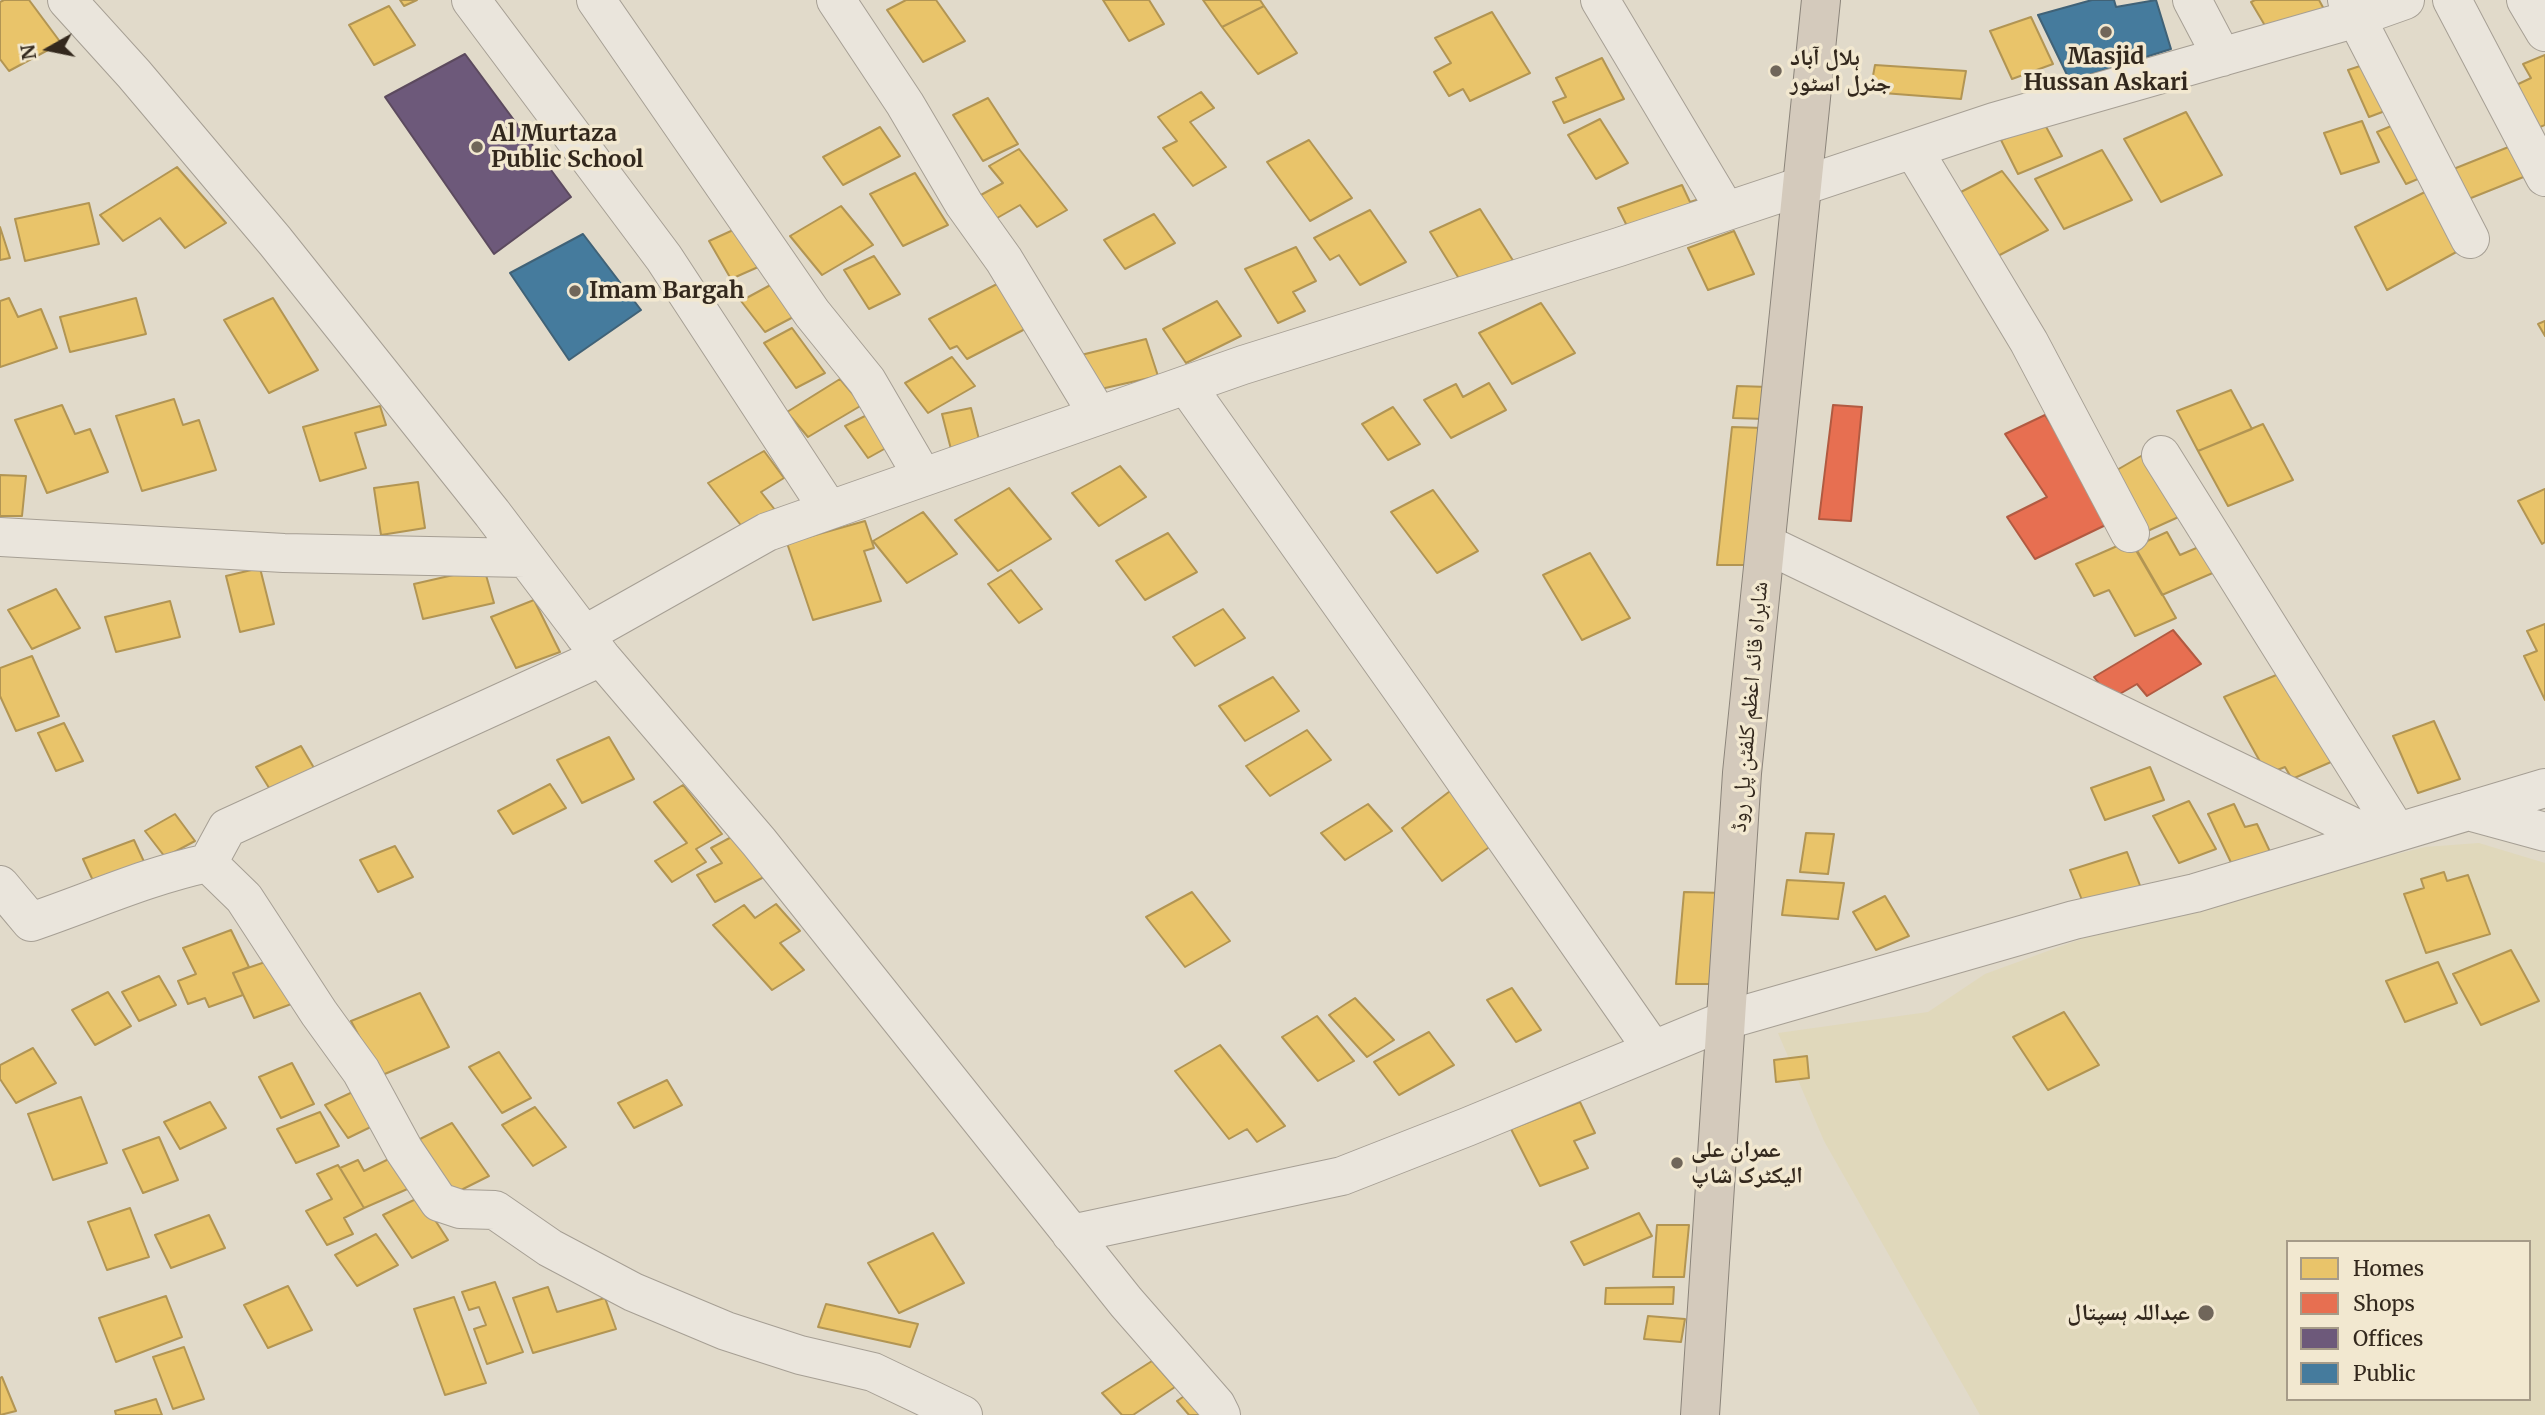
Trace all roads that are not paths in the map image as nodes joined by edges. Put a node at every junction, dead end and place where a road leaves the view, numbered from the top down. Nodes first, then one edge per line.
1 (67, 0) edge
2 (471, 0) edge
3 (596, 0) edge
4 (835, 0) edge
5 (1600, 0) edge
6 (1821, 0) edge
7 (2192, 0) edge
8 (2405, 0) edge
9 (2452, 0) edge
10 (2526, 0) edge
11 (2352, 9) edge
12 (2545, 32) edge
13 (2222, 57) junction
14 (1913, 149) junction
15 (2545, 177) edge
16 (1802, 186) junction
17 (1726, 211) junction
18 (2470, 239) dead end
19 (1186, 385) junction
20 (1098, 415) junction
21 (2161, 455) dead end
22 (923, 477) junction
23 (830, 510) junction
24 (2130, 533) dead end
25 (0, 537) edge
26 (1766, 544) junction
27 (525, 558) junction
28 (592, 646) junction
29 (2545, 788) edge
30 (2468, 811) junction
31 (2545, 832) edge
32 (2387, 835) junction
33 (208, 863) junction
34 (0, 886) edge
35 (1726, 1020) junction
36 (1653, 1050) junction
37 (1071, 1234) junction
38 (962, 1415) edge
39 (1222, 1415) edge
40 (1700, 1415) edge

1 - 27 street
2 - 23 street
3 - 22 street
4 - 20 street
5 - 17 street
6 - 16 highway, شاہراہ قائد اعظم کلفٹن پل روڈ
7 - 13 street
8 - 11 street
9 - 15 street
10 - 12 street
11 - 13 street
11 - 18 street
13 - 14 street
14 - 16 street
14 - 24 street
16 - 17 street
16 - 26 highway, شاہراہ قائد اعظم کلفٹن پل روڈ
17 - 19 street
19 - 20 street
19 - 36 street
20 - 22 street
21 - 32 street
22 - 23 street
23 - 28 street
25 - 27 street
26 - 32 street
26 - 35 highway, شاہراہ قائد اعظم کلفٹن پل روڈ
27 - 28 street
28 - 33 street
28 - 37 street
29 - 30 street
30 - 31 street
30 - 32 street
32 - 35 street
33 - 34 street
33 - 38 street
35 - 36 street
35 - 40 highway, شاہراہ قائد اعظم کلفٹن پل روڈ
36 - 37 street
37 - 39 street

